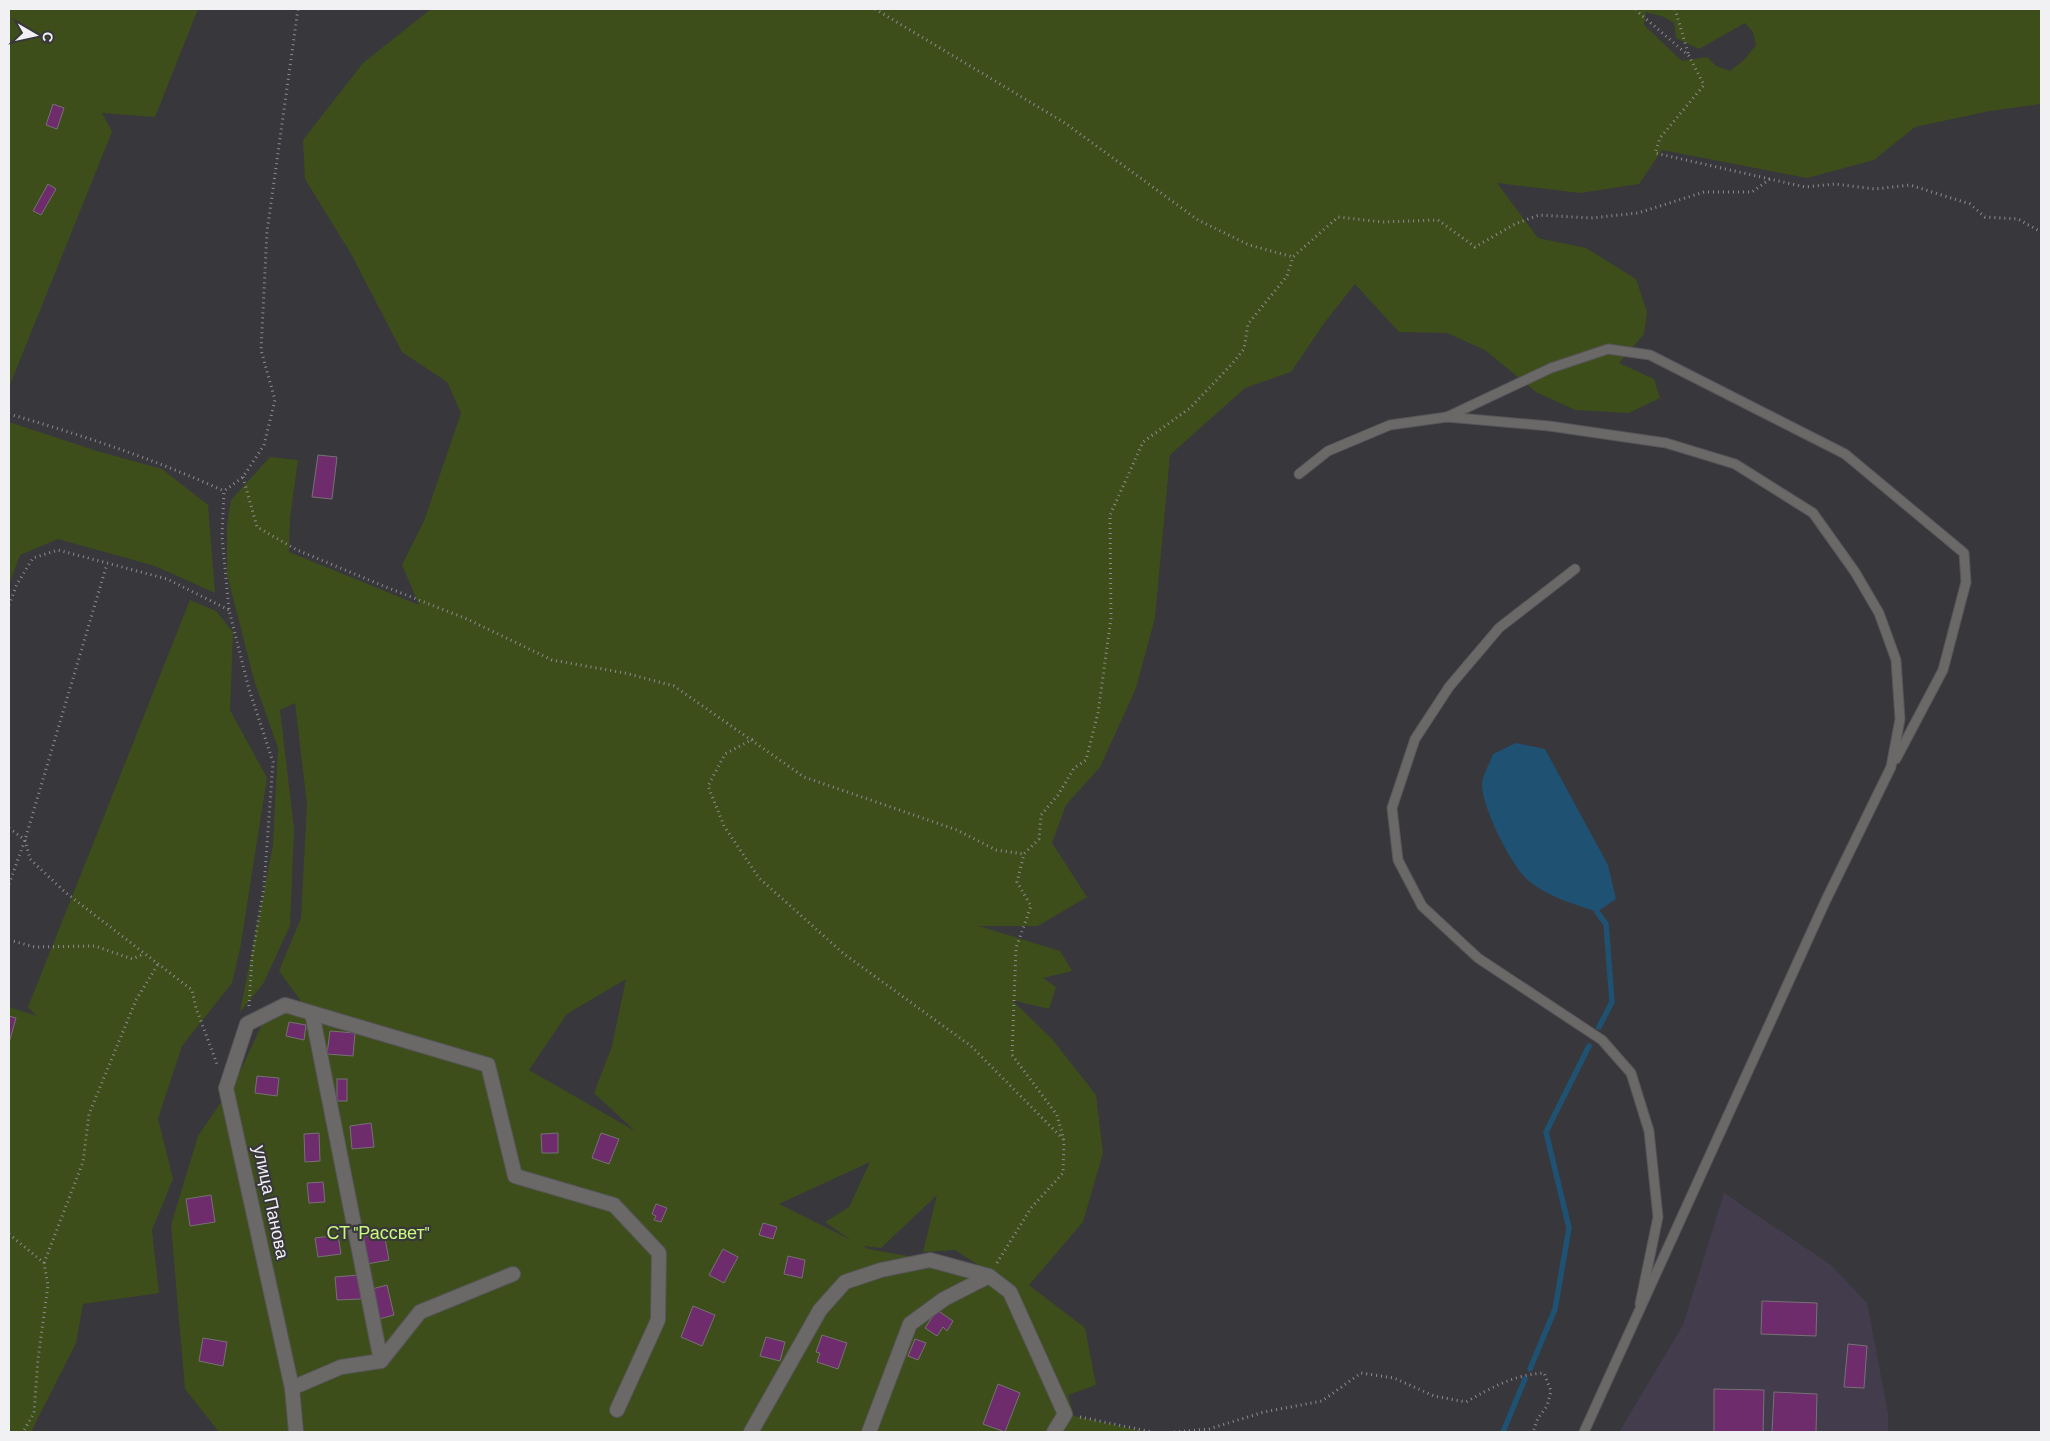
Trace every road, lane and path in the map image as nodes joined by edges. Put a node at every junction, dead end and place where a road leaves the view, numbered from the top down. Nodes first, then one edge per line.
1 (298, 9) edge
2 (876, 9) edge
3 (1636, 9) edge
4 (1675, 9) edge
5 (1689, 56) junction
6 (1770, 179) junction
7 (2041, 232) edge
8 (1293, 257) junction
9 (9, 414) edge
10 (1447, 417) junction
11 (1299, 474) dead end
12 (243, 476) junction
13 (224, 491) junction
14 (107, 564) junction
15 (1575, 569) dead end
16 (9, 605) edge
17 (229, 610) junction
18 (753, 740) junction
19 (1891, 767) junction
20 (9, 828) edge
21 (25, 840) junction
22 (1024, 854) junction
23 (9, 884) edge
24 (9, 940) edge
25 (144, 954) junction
26 (158, 964) junction
27 (312, 1013) junction
28 (248, 1024) junction
29 (226, 1088) junction
30 (1064, 1141) junction
31 (9, 1234) edge
32 (44, 1263) junction
33 (513, 1274) dead end
34 (989, 1276) junction
35 (1636, 1322) junction
36 (381, 1361) junction
37 (292, 1388) junction
38 (617, 1410) dead end
39 (1065, 1414) junction
40 (23, 1432) edge
41 (296, 1432) edge
42 (751, 1432) edge
43 (869, 1432) edge
44 (1054, 1432) edge
45 (1152, 1432) edge
46 (1174, 1432) edge
47 (1533, 1432) edge
48 (1584, 1432) edge

1 - 12 path
2 - 8 path
3 - 5 path
4 - 5 path
5 - 6 path
6 - 7 path
6 - 8 path
8 - 22 path
9 - 13 path
10 - 11 lane
10 - 19 lane
10 - 19 lane
12 - 13 path
12 - 18 path
13 - 17 path
14 - 16 path
14 - 17 path
14 - 21 path
15 - 35 lane
17 - 28 path
18 - 22 path
18 - 30 path
19 - 35 lane
20 - 21 path
21 - 23 path
21 - 25 path
22 - 30 path
24 - 25 path
25 - 26 path
26 - 29 path
26 - 32 path
27 - 28 street
27 - 36 street
27 - 38 street
28 - 29 street
29 - 37 street, улица Панова
30 - 34 path
31 - 32 path
32 - 40 path
33 - 36 street
34 - 39 street
34 - 42 street
34 - 43 street
35 - 48 lane
36 - 37 street
37 - 41 street, улица Панова
39 - 44 street
39 - 45 path
46 - 47 path

